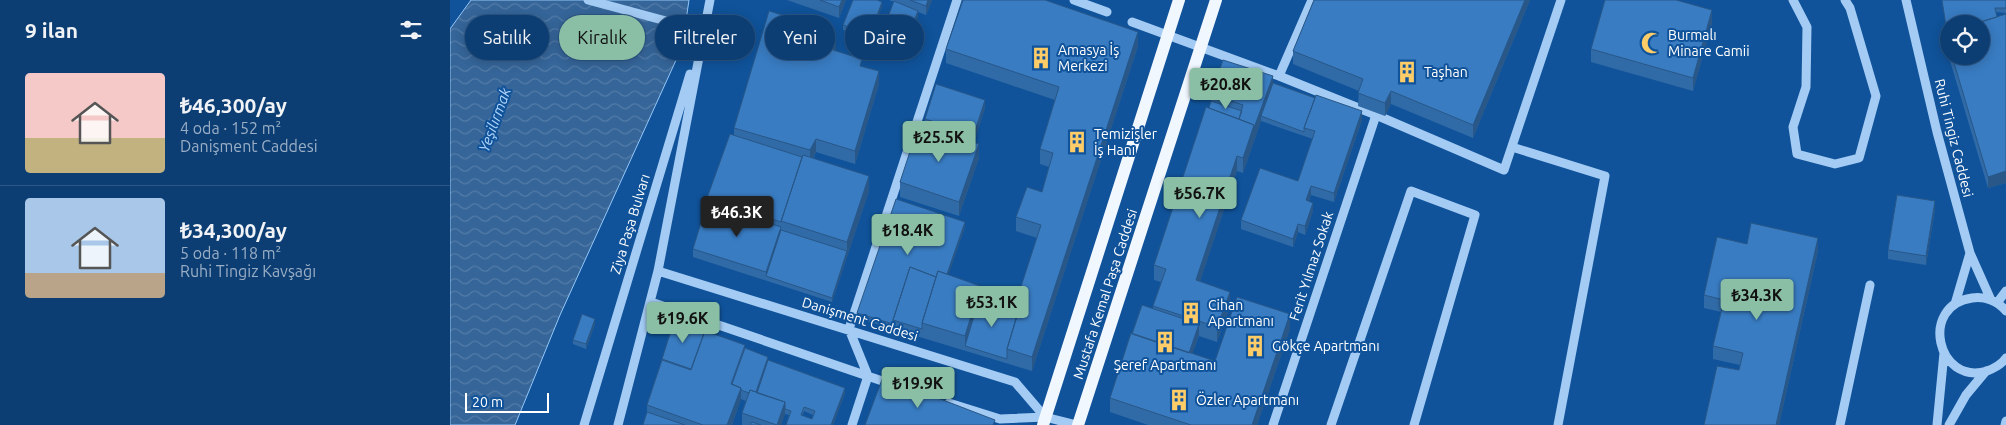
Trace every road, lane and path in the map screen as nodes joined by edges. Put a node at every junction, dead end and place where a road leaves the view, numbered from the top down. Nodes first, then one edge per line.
1 (588, 0) edge
2 (710, 0) edge
3 (957, 0) edge
4 (1074, 0) edge
5 (1178, 0) edge
6 (1216, 0) edge
7 (1312, 0) edge
8 (1561, 0) edge
9 (1793, 0) edge
10 (1845, 0) edge
11 (1906, 0) edge
12 (1107, 12) dead end
13 (706, 15) edge
14 (655, 17) edge
15 (1132, 22) dead end
16 (1167, 35) junction
17 (1201, 46) junction
18 (694, 60) edge
19 (697, 60) edge
20 (1279, 76) junction
21 (1376, 115) junction
22 (1512, 147) junction
23 (1970, 254) junction
24 (658, 271) junction
25 (1870, 284) dead end
26 (2006, 291) edge
27 (651, 302) junction
28 (1955, 304) junction
29 (2001, 307) edge
30 (849, 329) junction
31 (1944, 353) junction
32 (2005, 360) edge
33 (1986, 371) junction
34 (868, 376) junction
35 (896, 385) edge
36 (943, 401) edge
37 (1044, 421) edge
38 (2006, 421) edge
39 (584, 425) edge
40 (618, 425) edge
41 (852, 425) edge
42 (1078, 425) edge
43 (1273, 425) edge
44 (1331, 425) edge
45 (1414, 425) edge
46 (1558, 425) edge
47 (1840, 425) edge
48 (1938, 425) edge
49 (1949, 425) edge
50 (2005, 425) edge

1 - 14 street
2 - 13 street, Ziya Paşa Bulvarı
3 - 30 street
4 - 12 street
5 - 16 main road, Mustafa Kemal Paşa Caddesi
6 - 17 main road, Mustafa Kemal Paşa Caddesi
7 - 20 street
8 - 22 street
9 - 10 street
11 - 23 street, Ruhi Tingiz Caddesi
15 - 16 street
16 - 17 street
16 - 37 main road, Mustafa Kemal Paşa Caddesi
17 - 20 street
17 - 42 main road, Mustafa Kemal Paşa Caddesi
18 - 39 street, Ziya Paşa Bulvarı
19 - 24 street, Ziya Paşa Bulvarı
20 - 21 street
21 - 22 street
21 - 43 street, Ferit Yılmaz Sokak
22 - 46 street
23 - 28 street
23 - 29 street, Ruhi Tingiz Caddesi
24 - 27 street, Ziya Paşa Bulvarı
24 - 30 street, Danişment Caddesi
25 - 47 street
26 - 29 street
27 - 34 street
27 - 40 street, Ziya Paşa Bulvarı
28 - 29 street
28 - 31 street
30 - 34 street
30 - 37 street, Danişment Caddesi
31 - 33 street
31 - 48 street
32 - 33 street
33 - 49 street
34 - 35 street
34 - 41 street
36 - 37 street
37 - 42 street
38 - 50 street
44 - 45 street

